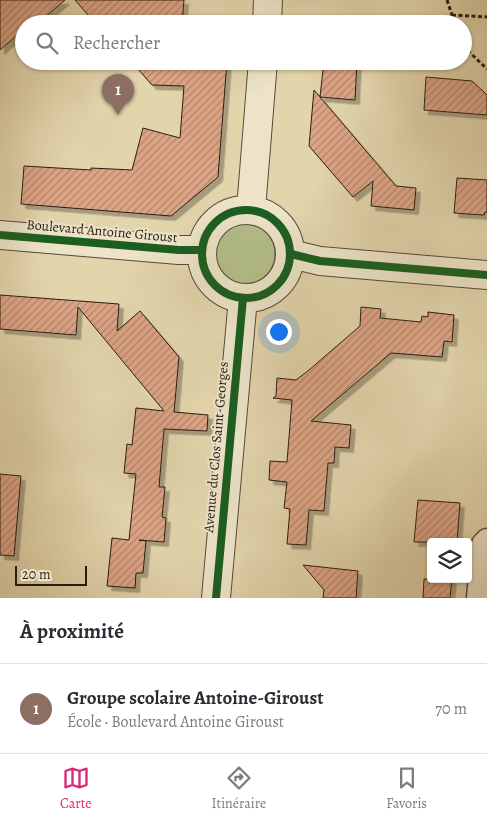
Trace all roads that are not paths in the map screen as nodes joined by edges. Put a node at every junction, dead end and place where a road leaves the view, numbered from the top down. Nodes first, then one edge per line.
1 (262, 70) edge
2 (251, 209) junction
3 (0, 236) edge
4 (202, 250) junction
5 (291, 254) junction
6 (487, 274) edge
7 (242, 298) junction
8 (487, 540) edge
9 (216, 598) edge
10 (478, 598) edge

1 - 2 street
2 - 4 street
2 - 5 street
3 - 4 street, Boulevard Antoine Giroust
4 - 7 street
5 - 6 street
5 - 7 street
7 - 9 street, Avenue du Clos Saint-Georges
8 - 10 street

